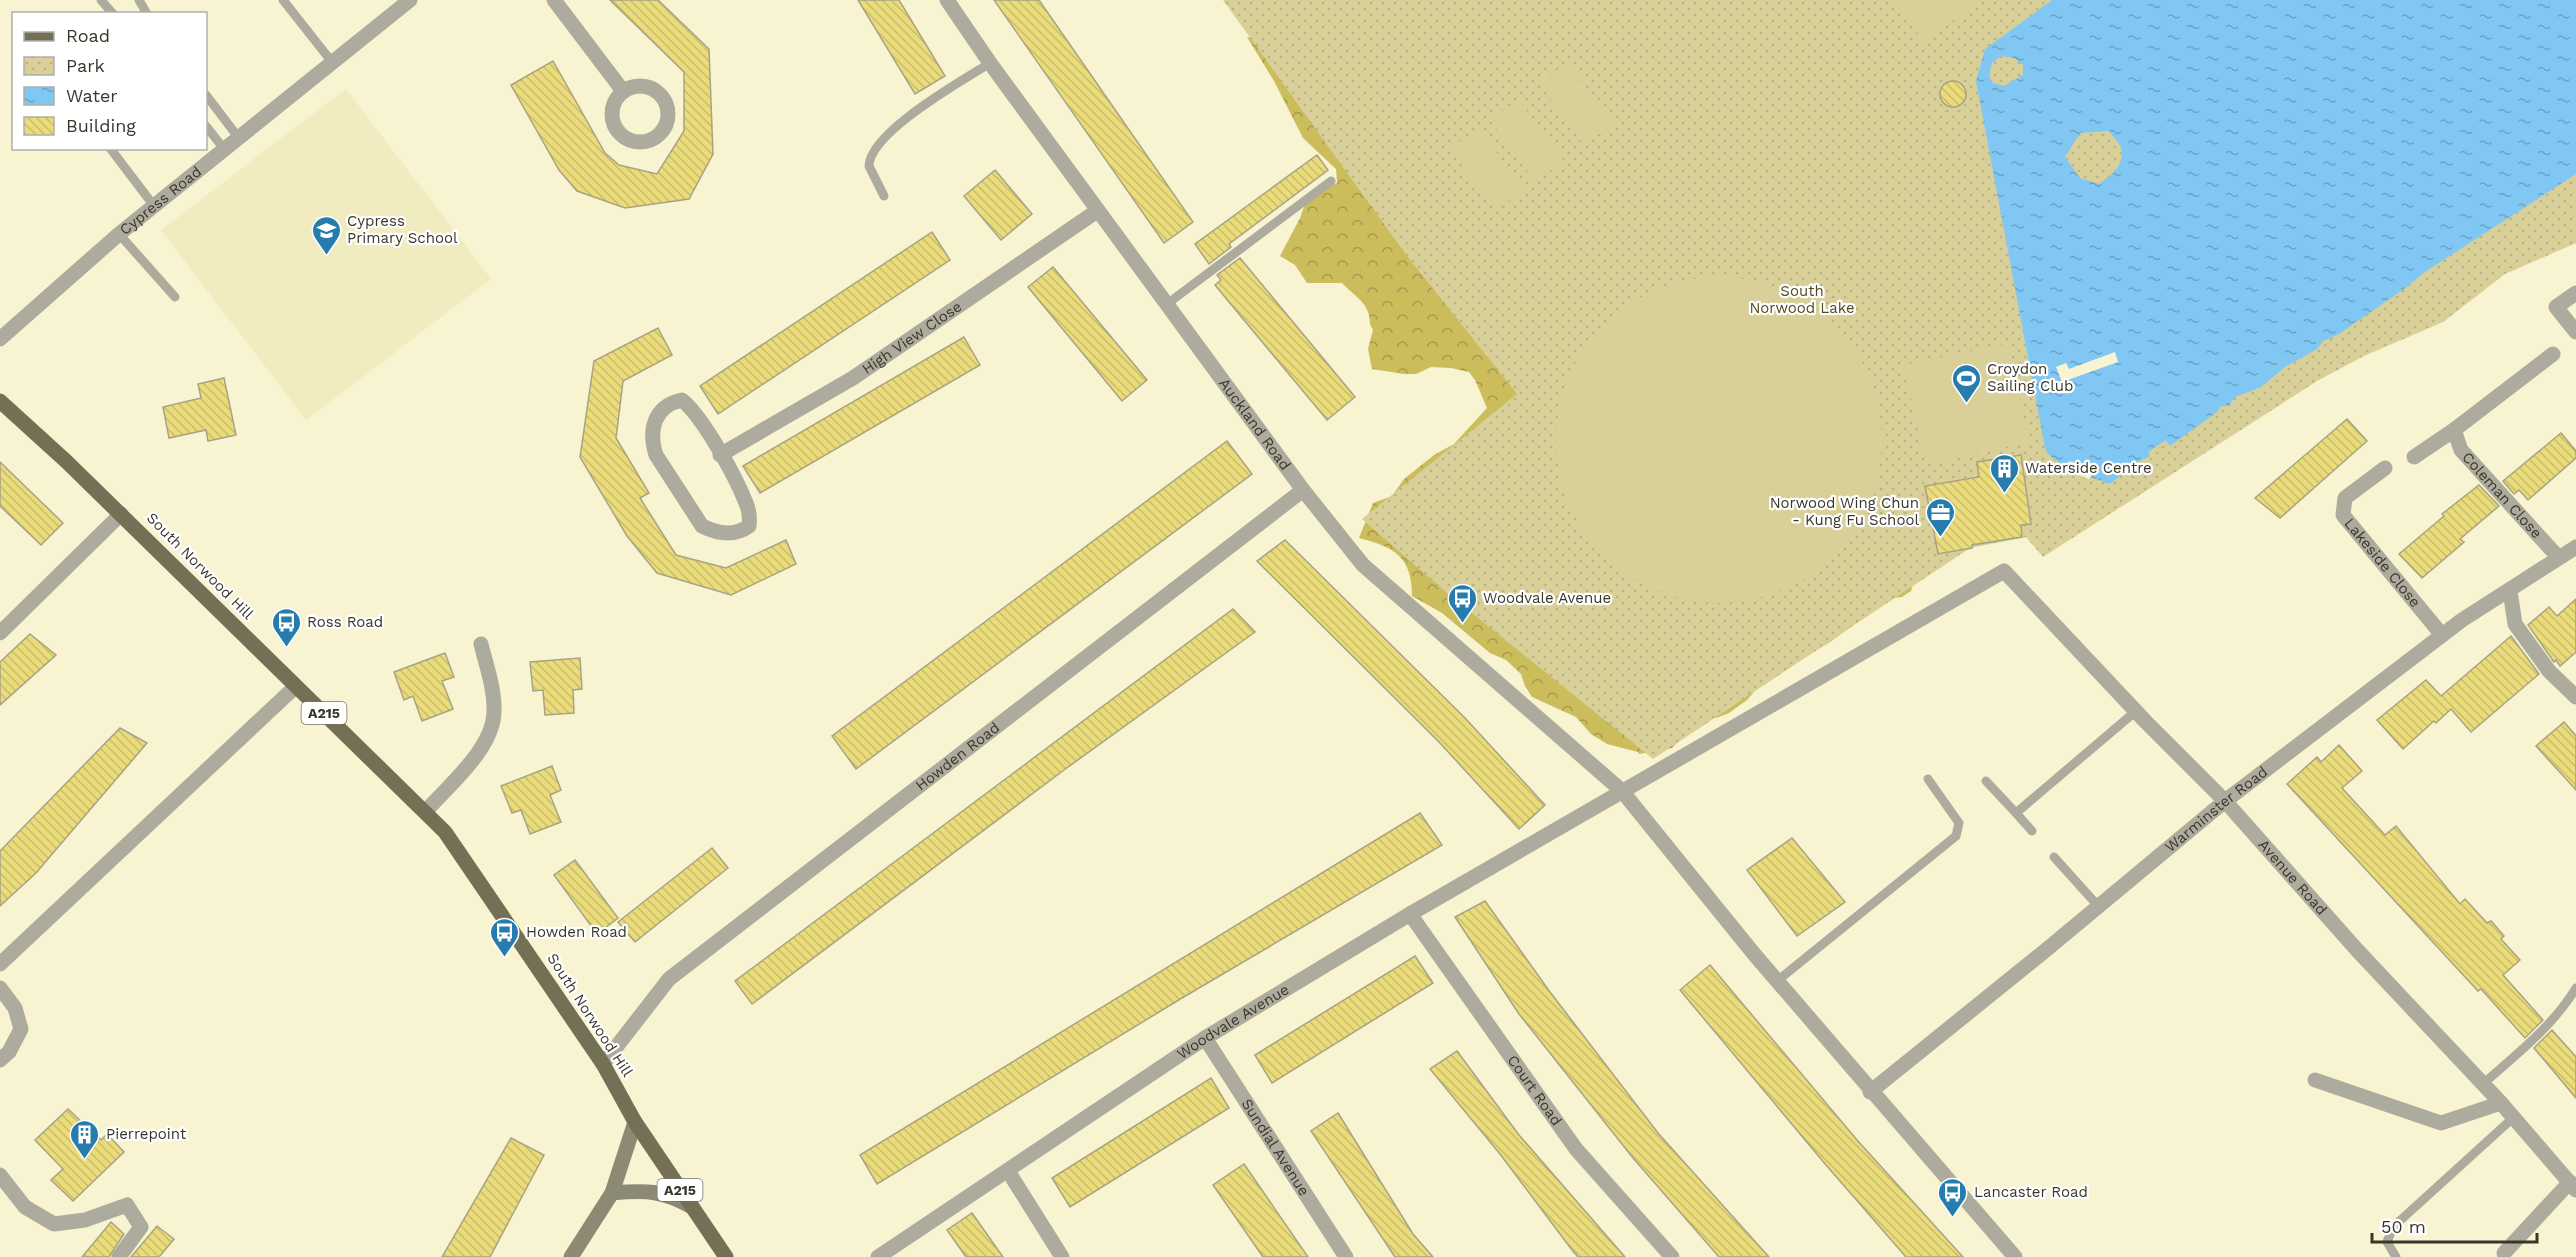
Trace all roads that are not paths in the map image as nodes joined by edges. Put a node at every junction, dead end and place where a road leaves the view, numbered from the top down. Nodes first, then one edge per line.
1 (102, 0) edge
2 (283, 0) edge
3 (410, 0) edge
4 (554, 0) edge
5 (947, 0) edge
6 (111, 12) edge
7 (332, 62) junction
8 (990, 63) junction
9 (623, 91) dead end
10 (207, 96) edge
11 (207, 127) edge
12 (238, 136) junction
13 (224, 149) junction
14 (112, 150) edge
15 (1331, 181) dead end
16 (884, 196) dead end
17 (154, 206) junction
18 (1097, 211) junction
19 (119, 234) junction
20 (2576, 293) edge
21 (175, 297) dead end
22 (1167, 304) junction
23 (2576, 332) edge
24 (0, 339) edge
25 (2553, 354) dead end
26 (0, 401) edge
27 (2454, 430) junction
28 (720, 455) junction
29 (2414, 456) dead end
30 (2385, 468) dead end
31 (1303, 490) junction
32 (120, 514) junction
33 (2576, 547) edge
34 (2558, 557) junction
35 (2004, 571) joint
36 (2510, 591) junction
37 (0, 633) edge
38 (2442, 635) junction
39 (481, 644) dead end
40 (295, 687) junction
41 (2576, 697) edge
42 (2136, 711) junction
43 (1928, 779) dead end
44 (1986, 781) dead end
45 (1622, 791) junction
46 (2225, 801) junction
47 (425, 812) junction
48 (2016, 813) junction
49 (2032, 831) dead end
50 (2054, 857) dead end
51 (2099, 907) junction
52 (1410, 914) junction
53 (0, 964) edge
54 (1777, 981) junction
55 (0, 988) edge
56 (2576, 988) edge
57 (1205, 1038) junction
58 (0, 1060) edge
59 (603, 1064) junction
60 (2315, 1080) dead end
61 (2483, 1084) junction
62 (1870, 1092) junction
63 (2501, 1103) junction
64 (2514, 1117) junction
65 (635, 1122) junction
66 (1008, 1171) junction
67 (0, 1175) edge
68 (2573, 1186) edge
69 (612, 1193) junction
70 (692, 1207) junction
71 (2504, 1253) dead end
72 (119, 1257) edge
73 (571, 1257) edge
74 (726, 1257) edge
75 (878, 1257) edge
76 (1062, 1257) edge
77 (1346, 1257) edge
78 (1672, 1257) edge
79 (2014, 1257) edge
80 (2396, 1257) edge

1 - 6 lane
2 - 7 lane
3 - 7 street, Cypress Road
4 - 9 street
5 - 8 street, Auckland Road
7 - 12 street, Cypress Road
8 - 16 lane
8 - 18 street, Auckland Road
10 - 12 lane
11 - 13 lane
12 - 13 street, Cypress Road
13 - 17 street, Cypress Road
14 - 17 lane
15 - 22 lane
17 - 19 street, Cypress Road
18 - 22 street, Auckland Road
18 - 28 street, High View Close
19 - 21 lane
19 - 24 street, Cypress Road
20 - 23 street
22 - 31 street, Auckland Road
25 - 27 street
26 - 32 main road, South Norwood Hill / A215
27 - 29 street
27 - 34 street, Coleman Close
28 - 28 street
30 - 38 street, Lakeside Close
31 - 45 street, Auckland Road
31 - 59 street, Howden Road
32 - 37 street
32 - 40 main road, South Norwood Hill / A215
33 - 34 street, Warminster Road
34 - 36 street, Warminster Road
35 - 42 street, Avenue Road
35 - 45 street, Woodvale Avenue
36 - 38 street, Warminster Road
36 - 41 street
38 - 46 street, Warminster Road
39 - 47 street
40 - 47 main road, South Norwood Hill / A215
40 - 53 street
42 - 46 street, Avenue Road
42 - 48 lane
43 - 54 lane
44 - 48 lane
45 - 52 street, Woodvale Avenue
45 - 54 street
46 - 51 street, Warminster Road
46 - 61 street, Avenue Road
47 - 59 main road, South Norwood Hill / A215
48 - 49 lane
50 - 51 lane
51 - 62 street, Warminster Road
52 - 57 street, Woodvale Avenue
52 - 78 street, Court Road
54 - 62 street
55 - 58 street
56 - 61 lane
57 - 66 street, Woodvale Avenue
57 - 77 street, Sundial Avenue
59 - 65 main road, South Norwood Hill / A215
60 - 63 street
61 - 63 street, Avenue Road
62 - 79 street
63 - 64 street, Avenue Road
64 - 68 street, Avenue Road
64 - 80 lane
65 - 69 main road
65 - 70 main road, South Norwood Hill / A215
66 - 75 street, Woodvale Avenue
66 - 76 street
67 - 72 street
68 - 71 street
69 - 70 main road
69 - 73 main road
70 - 74 main road, South Norwood Hill / A215

